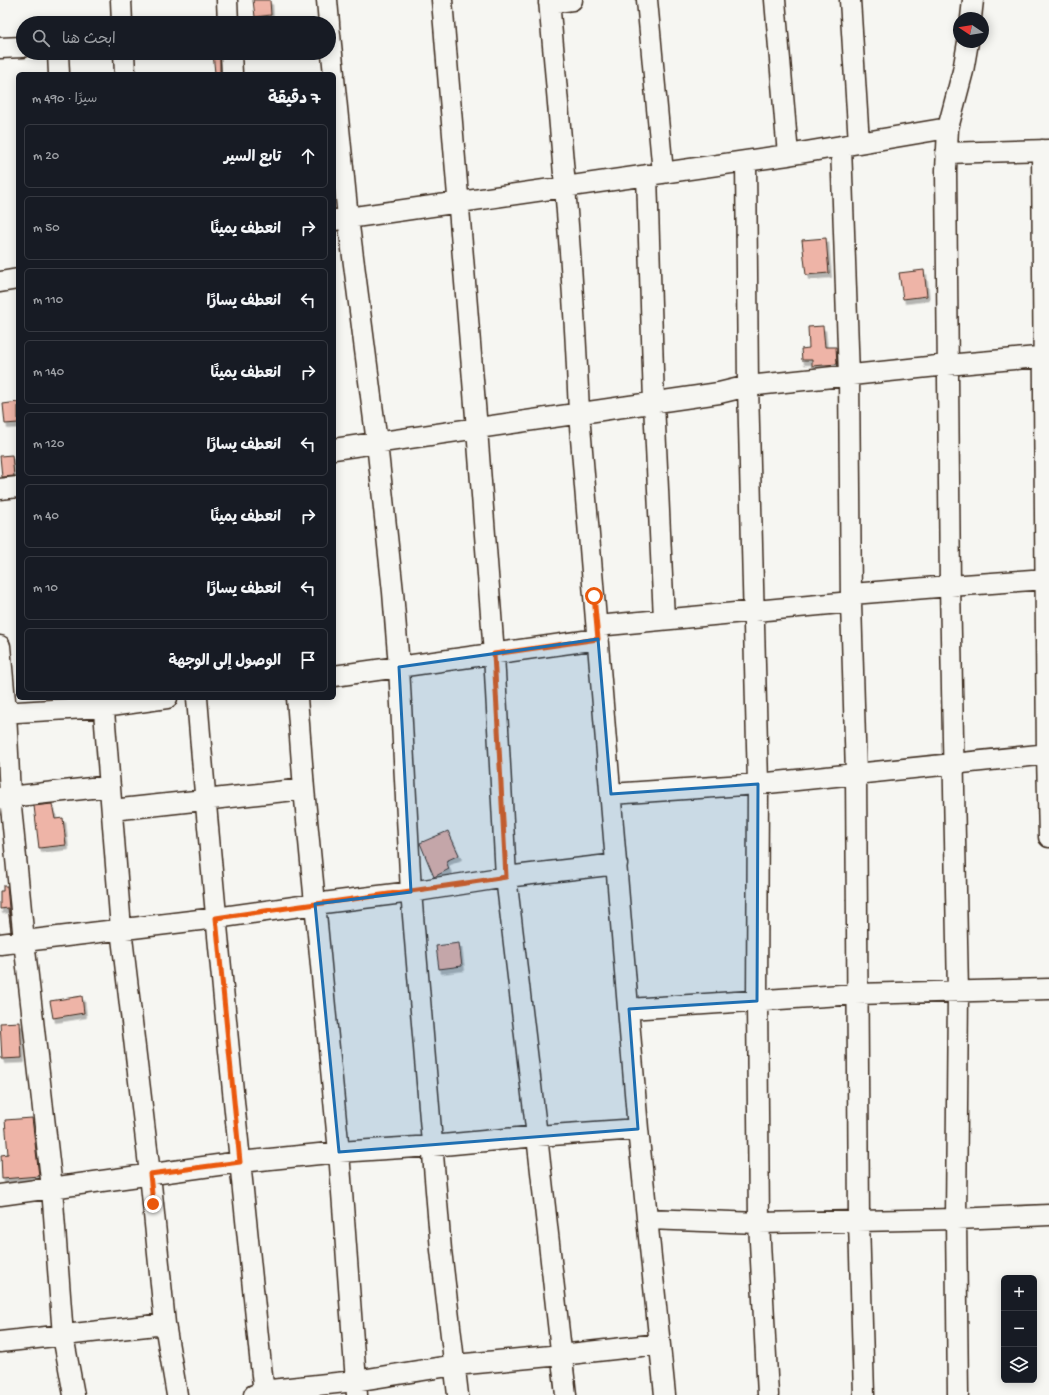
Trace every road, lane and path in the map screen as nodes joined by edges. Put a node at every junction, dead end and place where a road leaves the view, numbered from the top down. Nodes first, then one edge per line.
1 (121, 0) edge
2 (226, 0) edge
3 (327, 0) edge
4 (442, 0) edge
5 (572, 0) edge
6 (648, 0) edge
7 (775, 0) edge
8 (850, 0) edge
9 (973, 0) edge
10 (549, 1) edge
11 (972, 12) edge
12 (122, 16) edge
13 (227, 16) edge
14 (328, 16) edge
15 (16, 47) edge
16 (0, 48) edge
17 (967, 48) edge
18 (58, 60) edge
19 (124, 60) edge
20 (231, 60) edge
21 (333, 60) edge
22 (59, 72) edge
23 (125, 72) edge
24 (232, 72) edge
25 (334, 72) edge
26 (336, 118) edge
27 (948, 128) junction
28 (850, 145) junction
29 (1045, 150) edge
30 (946, 153) junction
31 (788, 155) junction
32 (746, 161) junction
33 (655, 174) junction
34 (566, 186) junction
35 (459, 203) junction
36 (341, 219) edge
37 (16, 279) edge
38 (0, 282) edge
39 (1047, 357) edge
40 (947, 365) junction
41 (849, 376) junction
42 (748, 386) junction
43 (654, 403) junction
44 (579, 414) junction
45 (477, 429) junction
46 (377, 442) junction
47 (336, 449) edge
48 (16, 487) edge
49 (0, 488) edge
50 (1046, 579) junction
51 (950, 586) junction
52 (852, 598) junction
53 (754, 611) junction
54 (664, 619) junction
55 (597, 633) junction
56 (0, 646) edge
57 (494, 654) junction
58 (399, 667) junction
59 (336, 676) edge
60 (134, 700) edge
61 (197, 700) edge
62 (297, 700) edge
63 (103, 702) edge
64 (3, 712) edge
65 (1048, 754) edge
66 (953, 765) junction
67 (856, 774) junction
68 (758, 784) junction
69 (110, 786) junction
70 (304, 789) junction
71 (611, 794) junction
72 (5, 797) edge
73 (205, 800) junction
74 (112, 810) junction
75 (1049, 837) edge
76 (617, 864) junction
77 (506, 877) junction
78 (411, 892) junction
79 (315, 904) junction
80 (216, 918) junction
81 (121, 929) junction
82 (24, 941) junction
83 (0, 944) edge
84 (1049, 989) edge
85 (958, 992) junction
86 (856, 994) junction
87 (757, 1001) junction
88 (629, 1009) junction
89 (638, 1129) junction
90 (537, 1136) junction
91 (432, 1146) junction
92 (339, 1152) junction
93 (240, 1162) junction
94 (150, 1174) junction
95 (52, 1188) junction
96 (0, 1195) edge
97 (1049, 1215) edge
98 (646, 1219) junction
99 (956, 1219) junction
100 (859, 1221) junction
101 (759, 1223) junction
102 (165, 1324) junction
103 (63, 1336) junction
104 (0, 1342) edge
105 (660, 1344) junction
106 (562, 1355) junction
107 (455, 1365) junction
108 (356, 1388) edge
109 (261, 1394) edge
110 (74, 1395) edge
111 (177, 1395) edge
112 (458, 1395) edge
113 (566, 1395) edge
114 (665, 1395) edge
115 (768, 1395) edge
116 (864, 1395) edge
117 (958, 1395) edge

1 - 12 street
2 - 13 street
3 - 14 street
4 - 35 street
5 - 10 street
6 - 33 street
7 - 31 street
8 - 28 street
9 - 11 street
10 - 34 street
15 - 16 street
17 - 27 street
18 - 22 street
19 - 23 street
20 - 24 street
21 - 25 street
26 - 36 street
27 - 28 street
27 - 30 street
28 - 31 street
28 - 41 street
29 - 30 street
29 - 39 street
30 - 40 street
31 - 32 street
32 - 33 street
32 - 42 street
33 - 34 street
33 - 43 street
34 - 35 street
34 - 44 street
35 - 36 street
35 - 45 street
36 - 46 street
37 - 38 street
39 - 40 street
39 - 50 street
40 - 41 street
40 - 51 street
41 - 42 street
41 - 52 street
42 - 43 street
42 - 53 street
43 - 44 street
43 - 54 street
44 - 45 street
44 - 55 street
45 - 46 street
45 - 57 street
46 - 47 street
46 - 58 street
48 - 49 street
50 - 51 street
50 - 65 street
51 - 52 street
51 - 66 street
52 - 53 street
52 - 67 street
53 - 54 street
53 - 68 street
54 - 55 street
55 - 57 street
55 - 71 street
56 - 64 street
57 - 58 street
57 - 77 street
58 - 59 street
58 - 78 street
60 - 63 street
61 - 73 street
62 - 70 street
63 - 64 street
63 - 69 street
64 - 72 street
65 - 66 street
65 - 75 street
66 - 67 street
66 - 85 street
67 - 68 street
67 - 86 street
68 - 71 street
68 - 87 street
69 - 72 street
69 - 74 street
70 - 73 street
70 - 79 street
71 - 76 street
72 - 82 street
73 - 74 street
73 - 80 street
74 - 81 street
76 - 77 street
76 - 88 street
77 - 78 street
77 - 90 street
78 - 79 street
78 - 91 street
79 - 80 street
79 - 92 street
80 - 81 street
80 - 93 street
81 - 82 street
81 - 94 street
82 - 83 street
82 - 95 street
84 - 85 street
85 - 86 street
85 - 99 street
86 - 87 street
86 - 100 street
87 - 88 street
87 - 101 street
88 - 89 street
89 - 90 street
89 - 98 street
90 - 91 street
90 - 106 street
91 - 92 street
91 - 107 street
92 - 93 street
92 - 108 street
93 - 94 street
93 - 109 street
94 - 95 street
94 - 102 street
95 - 96 street
95 - 103 street
97 - 99 street
98 - 101 street
98 - 105 street
99 - 100 street
99 - 117 street
100 - 101 street
100 - 116 street
101 - 115 street
102 - 103 street
102 - 111 street
103 - 104 street
103 - 110 street
105 - 106 street
105 - 114 street
106 - 107 street
106 - 113 street
107 - 108 street
107 - 112 street
108 - 109 street

